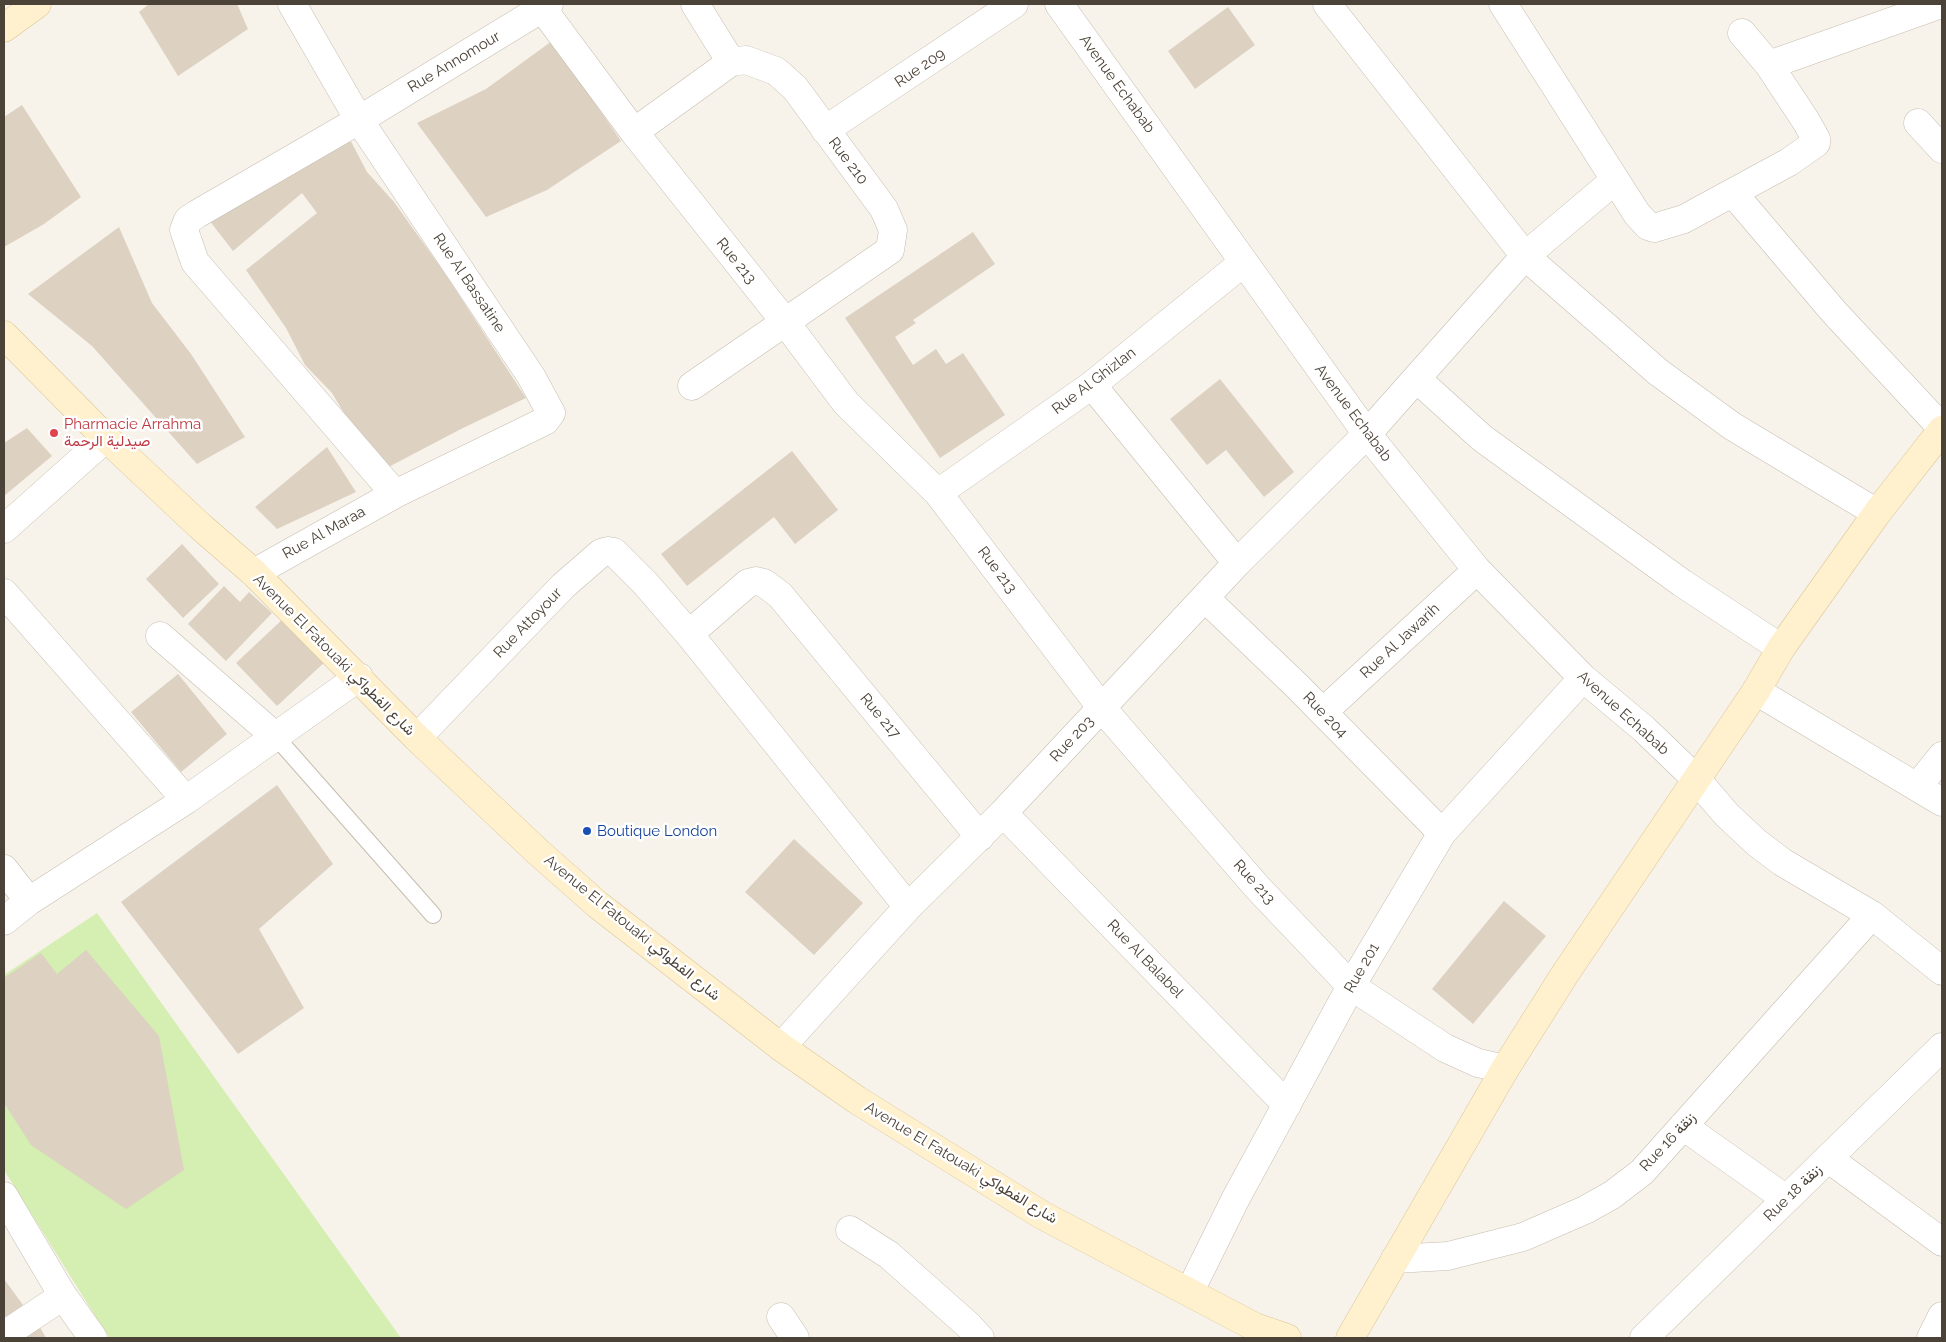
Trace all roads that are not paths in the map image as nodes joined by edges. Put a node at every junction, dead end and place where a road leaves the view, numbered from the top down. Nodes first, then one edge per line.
1 (36, 4) edge
2 (292, 4) edge
3 (695, 4) edge
4 (1014, 4) edge
5 (1059, 4) edge
6 (1326, 4) edge
7 (1503, 4) edge
8 (1940, 4) edge
9 (547, 5) edge
10 (4, 28) edge
11 (1742, 33) dead end
12 (731, 62) junction
13 (1769, 65) junction
14 (360, 120) junction
15 (1918, 123) dead end
16 (825, 130) junction
17 (634, 132) junction
18 (1942, 149) edge
19 (1615, 180) junction
20 (1733, 193) junction
21 (1525, 256) junction
22 (1244, 262) junction
23 (786, 323) junction
24 (4, 335) edge
25 (1417, 379) junction
26 (1092, 385) junction
27 (692, 386) dead end
28 (1942, 429) edge
29 (1366, 434) junction
30 (106, 438) junction
31 (938, 493) junction
32 (395, 494) junction
33 (1877, 513) junction
34 (4, 528) edge
35 (1237, 563) junction
36 (1477, 570) junction
37 (254, 573) junction
38 (4, 593) edge
39 (1206, 599) junction
40 (689, 634) junction
41 (160, 636) dead end
42 (1781, 648) junction
43 (359, 677) junction
44 (1583, 678) junction
45 (1756, 691) junction
46 (1101, 707) junction
47 (1323, 712) junction
48 (276, 737) junction
49 (417, 738) junction
50 (1942, 756) edge
51 (1696, 779) junction
52 (1918, 786) junction
53 (186, 800) junction
54 (1942, 802) edge
55 (1003, 813) junction
56 (1442, 833) junction
57 (980, 837) junction
58 (4, 869) edge
59 (30, 902) junction
60 (908, 907) junction
61 (433, 915) dead end
62 (1872, 915) junction
63 (4, 922) edge
64 (1942, 971) edge
65 (1352, 986) junction
66 (781, 1047) junction
67 (1942, 1047) edge
68 (1505, 1069) junction
69 (1287, 1105) junction
70 (1683, 1126) junction
71 (1829, 1159) junction
72 (4, 1196) edge
73 (1786, 1199) junction
74 (850, 1230) dead end
75 (1942, 1242) edge
76 (1395, 1259) junction
77 (1190, 1291) junction
78 (63, 1296) junction
79 (1942, 1316) edge
80 (1249, 1332) edge
81 (4, 1335) edge
82 (93, 1338) edge
83 (980, 1338) edge
84 (1287, 1338) edge
85 (1350, 1338) edge
86 (1644, 1338) edge
87 (1931, 1338) edge

1 - 10 main road
2 - 14 street, Rue Al Bassatine
3 - 12 street
4 - 16 street, Rue 209
5 - 22 street, Avenue Echabab
6 - 21 street
7 - 19 street
8 - 13 street
9 - 14 street, Rue Annomour
9 - 17 street, Rue 213
11 - 13 street
12 - 16 street, Rue 210
12 - 17 street
13 - 20 street
14 - 32 street, Rue Al Bassatine
14 - 32 street, Rue Annomour
15 - 18 street
16 - 23 street, Rue 210
17 - 23 street, Rue 213
19 - 20 street
19 - 21 street, Rue 203
20 - 28 street
21 - 25 street, Rue 203
21 - 33 street
22 - 26 street, Rue Al Ghizlan
22 - 29 street, Avenue Echabab
23 - 27 street, Rue 210
23 - 31 street, Rue 213
24 - 30 main road, Avenue El Fatouaki شارع الفطواكي
25 - 29 street, Rue 203
25 - 42 street
26 - 31 street, Rue Al Ghizlan
26 - 35 street
28 - 33 main road
29 - 35 street, Rue 203
29 - 36 street, Avenue Echabab
30 - 34 street
30 - 37 main road, Avenue El Fatouaki شارع الفطواكي
31 - 46 street, Rue 213
32 - 37 street, Rue Al Maraa
33 - 42 main road
35 - 39 street, Rue 203
36 - 44 street, Avenue Echabab
36 - 47 street, Rue Al Jawarih
37 - 43 main road, Avenue El Fatouaki شارع الفطواكي
38 - 53 street
39 - 46 street, Rue 203
39 - 47 street, Rue 204
40 - 49 street, Rue Attoyour
40 - 57 street, Rue 217
40 - 60 street
41 - 48 street
42 - 45 main road
43 - 48 street
43 - 49 main road, Avenue El Fatouaki شارع الفطواكي
44 - 51 street, Avenue Echabab
44 - 56 street, Rue 201
45 - 51 main road
45 - 52 street
46 - 55 street, Rue 203
46 - 65 street, Rue 213
47 - 56 street, Rue 204
48 - 53 street
48 - 61 lane
49 - 66 main road, Avenue El Fatouaki شارع الفطواكي
50 - 52 street
51 - 62 street, Avenue Echabab
51 - 68 main road
52 - 54 street
53 - 59 street
55 - 57 street, Rue 203
55 - 69 street, Rue Al Balabel
56 - 65 street, Rue 201
57 - 60 street, Rue 203
58 - 59 street
59 - 63 street
60 - 66 street, Rue 203
62 - 64 street, Avenue Echabab
62 - 70 street, Rue 16 زنقة
65 - 68 street, Rue 213
65 - 69 street, Rue 201
66 - 77 main road, Avenue El Fatouaki شارع الفطواكي
67 - 71 street, Rue 18 زنقة
68 - 76 main road
69 - 77 street, Rue 201
70 - 73 street
70 - 76 street, Rue 16 زنقة
71 - 73 street, Rue 18 زنقة
71 - 75 street
72 - 78 street
73 - 86 street, Rue 18 زنقة
74 - 83 street
76 - 85 main road
77 - 80 main road, Avenue El Fatouaki شارع الفطواكي
78 - 81 street
78 - 82 street
79 - 87 street
80 - 84 main road, Avenue El Fatouaki شارع الفطواكي

